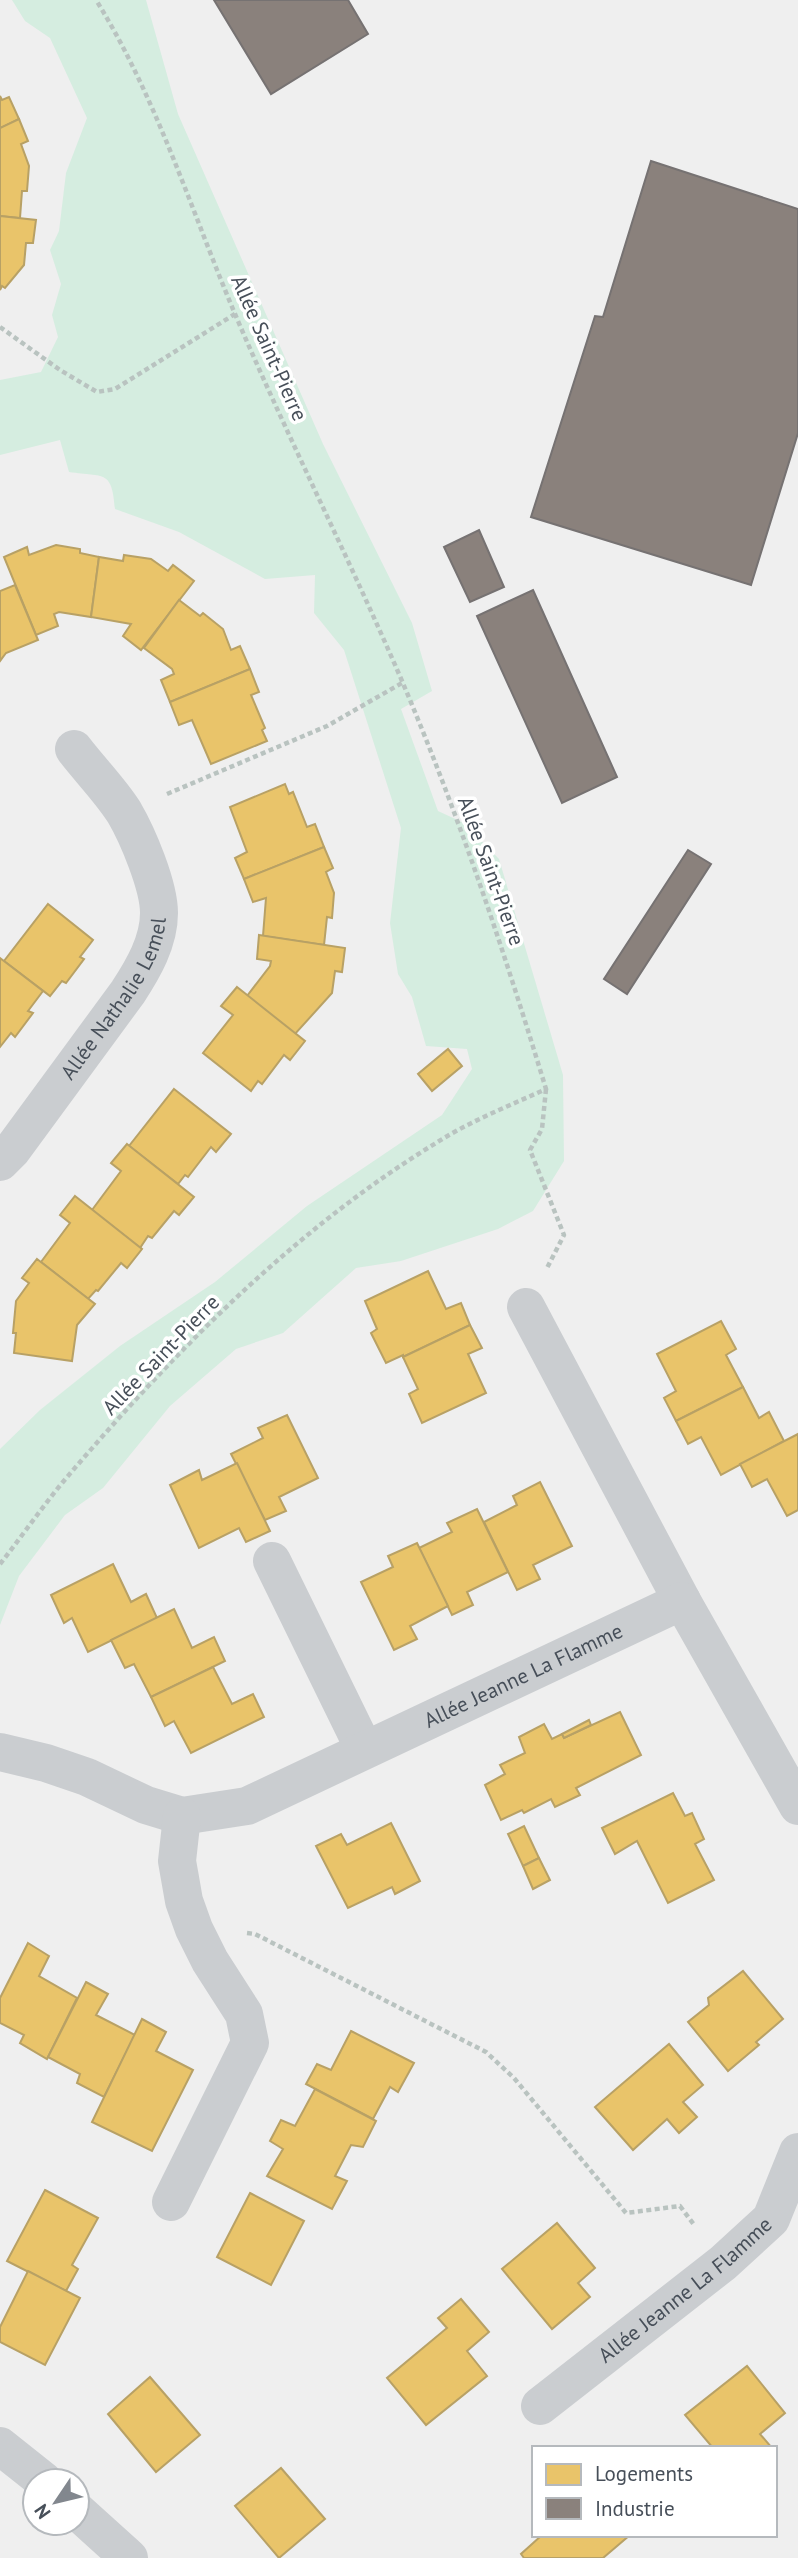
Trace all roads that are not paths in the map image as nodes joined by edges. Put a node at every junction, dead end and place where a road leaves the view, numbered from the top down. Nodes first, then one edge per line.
1 (74, 749) dead end
2 (0, 1163) edge
3 (526, 1307) road end
4 (272, 1561) dead end
5 (682, 1601) junction
6 (364, 1749) junction
7 (0, 1752) edge
8 (798, 1806) edge
9 (182, 1816) junction
10 (798, 2152) edge
11 (171, 2202) dead end
12 (540, 2406) dead end
13 (0, 2446) edge
14 (26, 2467) edge
15 (91, 2524) edge
16 (129, 2558) edge

1 - 2 street, Allée Nathalie Lemel
3 - 5 street
4 - 6 street
5 - 6 street, Allée Jeanne La Flamme
5 - 8 street
6 - 9 street, Allée Jeanne La Flamme
7 - 9 street, Allée Jeanne La Flamme
9 - 11 street
10 - 12 street, Allée Jeanne La Flamme
13 - 14 street
15 - 16 street

